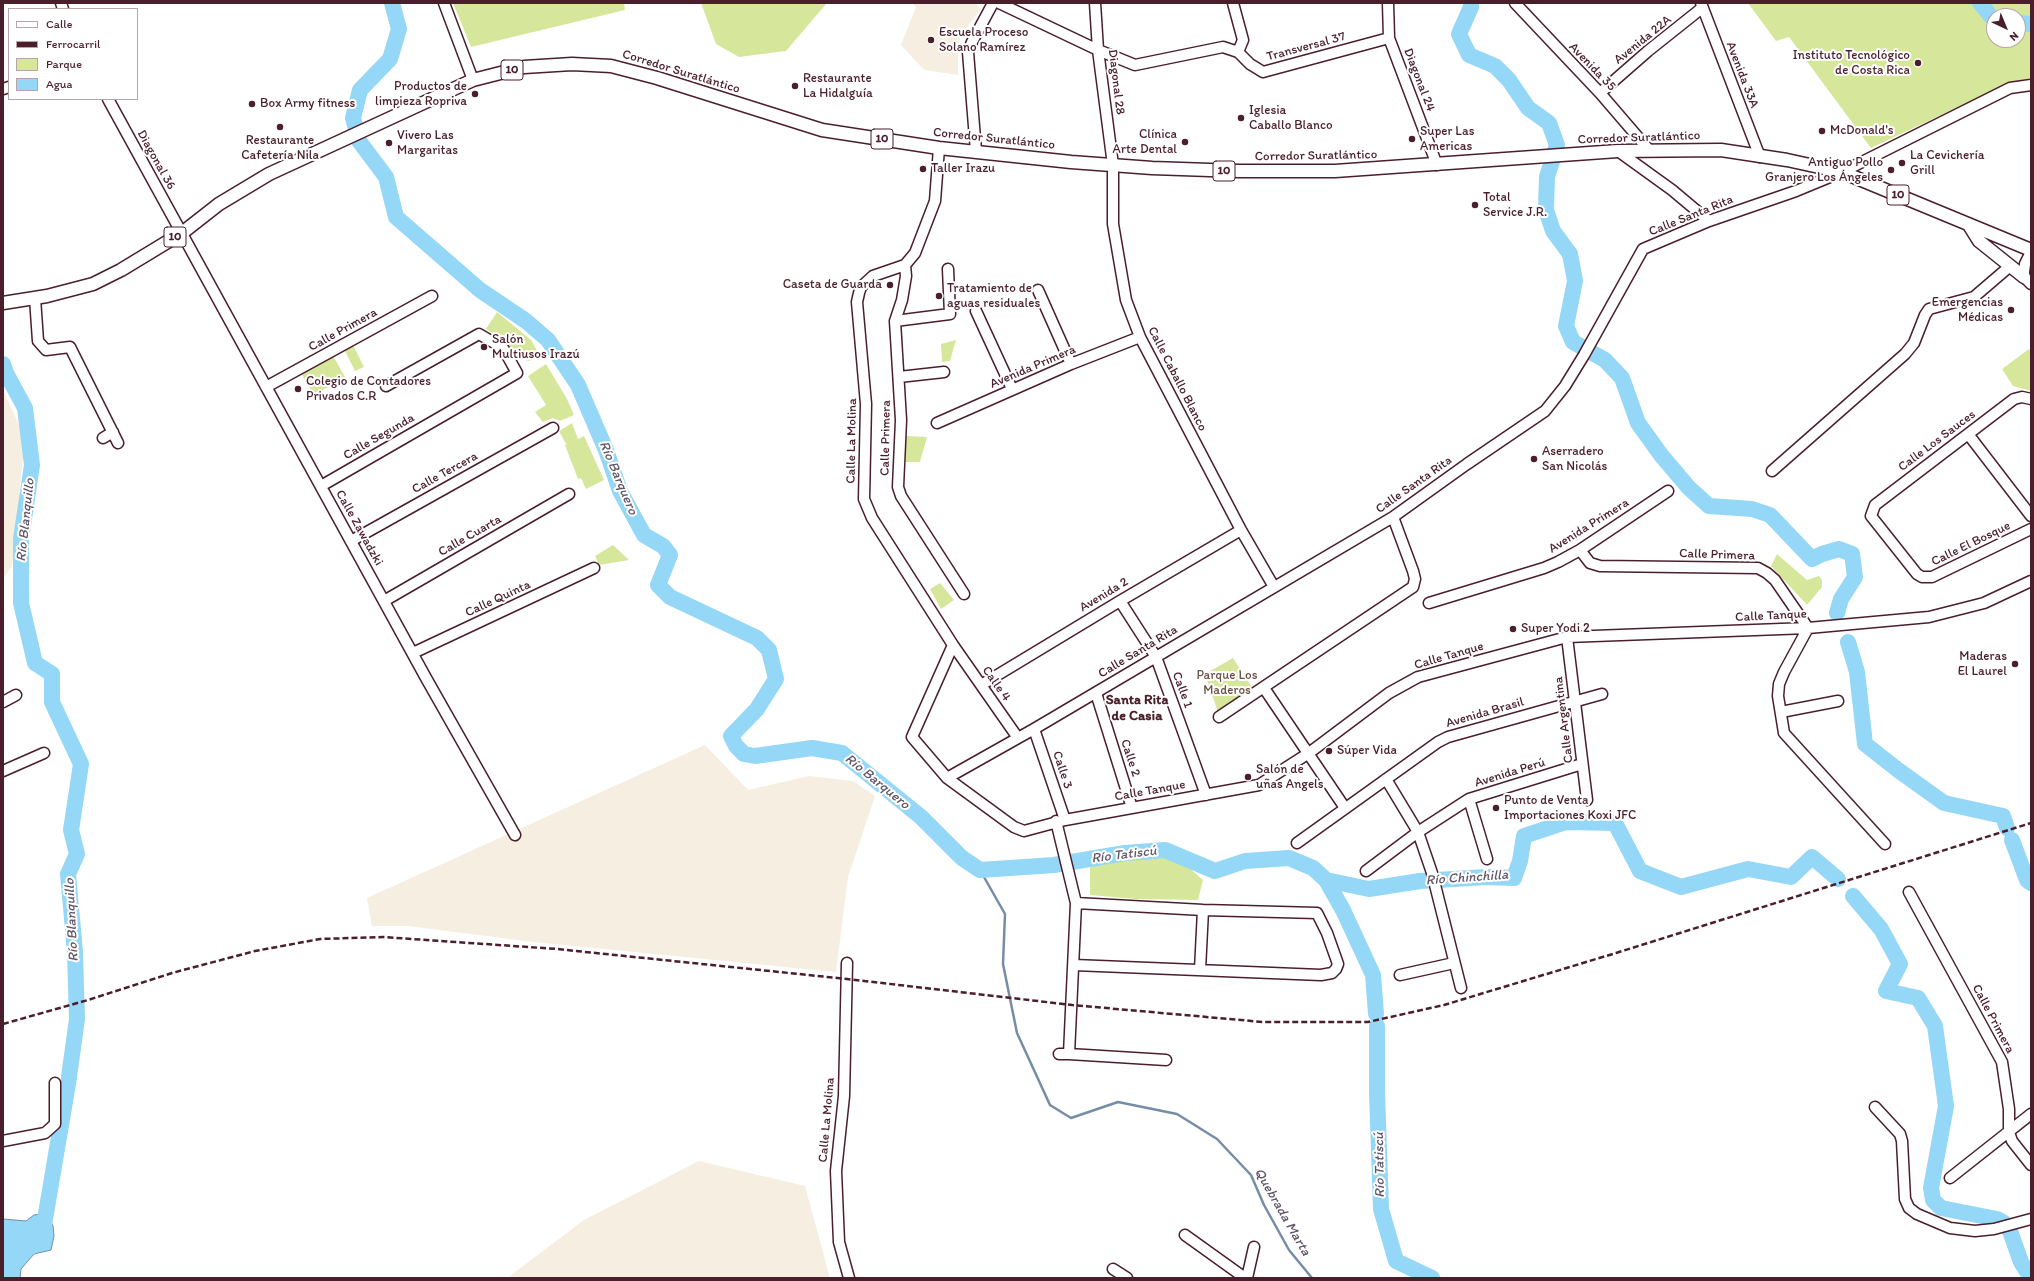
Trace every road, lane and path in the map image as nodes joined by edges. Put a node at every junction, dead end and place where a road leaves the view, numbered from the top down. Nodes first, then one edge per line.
1 (444, 3) edge
2 (993, 3) edge
3 (999, 3) edge
4 (1095, 3) edge
5 (1233, 3) edge
6 (1388, 3) edge
7 (1515, 3) edge
8 (1702, 6) edge
9 (1388, 38) junction
10 (1098, 50) junction
11 (1238, 52) junction
12 (473, 80) junction
13 (2031, 85) edge
14 (1600, 93) junction
15 (109, 100) edge
16 (939, 148) junction
17 (1649, 150) junction
18 (976, 151) junction
19 (1618, 151) junction
20 (1760, 157) junction
21 (1113, 165) junction
22 (1437, 165) junction
23 (1842, 172) junction
24 (1710, 221) junction
25 (1970, 225) junction
26 (182, 233) junction
27 (2031, 251) edge
28 (905, 265) junction
29 (2009, 266) junction
30 (948, 269) dead end
31 (2028, 281) edge
32 (1038, 290) dead end
33 (432, 296) dead end
34 (35, 298) junction
35 (3, 302) edge
36 (976, 311) dead end
37 (895, 321) junction
38 (1140, 337) junction
39 (1071, 364) junction
40 (944, 372) dead end
41 (899, 377) junction
42 (386, 386) dead end
43 (266, 387) junction
44 (1012, 389) junction
45 (2027, 398) edge
46 (937, 423) dead end
47 (553, 428) dead end
48 (113, 432) junction
49 (1968, 434) junction
50 (103, 438) dead end
51 (118, 443) dead end
52 (1772, 471) dead end
53 (321, 486) junction
54 (1668, 491) dead end
55 (569, 494) dead end
56 (2031, 516) edge
57 (1393, 517) junction
58 (1241, 530) junction
59 (2031, 530) edge
60 (351, 541) junction
61 (1580, 550) junction
62 (594, 568) dead end
63 (1922, 577) joint
64 (2031, 581) edge
65 (1274, 587) junction
66 (964, 594) dead end
67 (384, 601) junction
68 (1120, 601) junction
69 (1429, 603) dead end
70 (1808, 628) junction
71 (1567, 637) junction
72 (953, 645) junction
73 (413, 653) junction
74 (1156, 657) junction
75 (981, 685) junction
76 (1264, 688) junction
77 (1096, 693) junction
78 (1602, 694) dead end
79 (16, 695) dead end
80 (1575, 701) junction
81 (1838, 701) dead end
82 (3, 702) edge
83 (1781, 712) junction
84 (1219, 717) dead end
85 (1034, 729) junction
86 (1018, 738) junction
87 (44, 753) dead end
88 (1309, 753) junction
89 (1582, 764) junction
90 (3, 772) edge
91 (947, 778) junction
92 (1386, 779) junction
93 (1206, 795) junction
94 (1469, 799) junction
95 (1587, 800) dead end
96 (1132, 808) junction
97 (1345, 808) junction
98 (1061, 821) junction
99 (1418, 832) junction
100 (515, 835) dead end
101 (1297, 843) dead end
102 (1885, 844) dead end
103 (1488, 860) dead end
104 (1366, 871) dead end
105 (1909, 892) dead end
106 (1076, 902) junction
107 (1203, 910) junction
108 (847, 963) dead end
109 (1454, 963) junction
110 (1074, 966) junction
111 (1200, 970) junction
112 (1400, 975) dead end
113 (1461, 988) dead end
114 (1161, 1057) dead end
115 (56, 1084) dead end
116 (1875, 1107) dead end
117 (2031, 1114) edge
118 (2009, 1132) junction
119 (3, 1141) edge
120 (2031, 1165) edge
121 (1950, 1178) dead end
122 (2031, 1219) edge
123 (1185, 1235) dead end
124 (1254, 1247) dead end
125 (1113, 1269) dead end
126 (849, 1278) edge
127 (1127, 1278) edge
128 (1246, 1278) edge

1 - 12 street
2 - 18 street
3 - 10 street
4 - 10 street, Diagonal 28
5 - 11 street
6 - 9 street, Diagonal 24
7 - 14 street, Avenida 35
8 - 14 street, Avenida 22A
8 - 20 street, Avenida 33A
9 - 11 street, Transversal 37
9 - 22 street, Diagonal 24
10 - 11 street
10 - 21 street, Diagonal 28
12 - 16 main road, Corredor Suratlántico / 10
12 - 26 main road, Corredor Suratlántico / 10
13 - 23 street, Calle Santa Rita
14 - 17 street, Avenida 35
15 - 26 street, Diagonal 36
16 - 18 main road, Corredor Suratlántico / 10
16 - 28 street
17 - 19 main road, Corredor Suratlántico / 10
17 - 20 main road, Corredor Suratlántico / 10
18 - 21 main road, Corredor Suratlántico / 10
19 - 22 main road, Corredor Suratlántico / 10
19 - 24 street
20 - 23 main road, Corredor Suratlántico / 10
21 - 22 main road, Corredor Suratlántico / 10
21 - 38 street, Calle Caballo Blanco
23 - 24 street, Calle Santa Rita
23 - 25 main road, Corredor Suratlántico / 10
24 - 57 street, Calle Santa Rita
25 - 27 main road, Corredor Suratlántico / 10
25 - 29 main road
26 - 34 main road, Corredor Suratlántico / 10
26 - 43 street, Calle Zawadzki
27 - 31 street
28 - 37 street, Calle Primera
28 - 72 street, Calle La Molina
29 - 31 main road
29 - 52 street
30 - 37 street
32 - 39 street
33 - 43 street, Calle Primera
34 - 35 main road, Corredor Suratlántico / 10
34 - 48 street
36 - 44 street
37 - 41 street, Calle Primera
38 - 39 street, Avenida Primera
38 - 58 street, Calle Caballo Blanco
39 - 44 street, Avenida Primera
40 - 41 street
41 - 66 street, Calle Primera
42 - 53 street, Calle Segunda
43 - 53 street, Calle Zawadzki
44 - 46 street, Avenida Primera
45 - 49 street, Calle Los Sauces
47 - 60 street, Calle Tercera
48 - 50 street
48 - 51 street
49 - 56 street
49 - 63 street, Calle Los Sauces
53 - 60 street, Calle Zawadzki
54 - 61 street, Avenida Primera
55 - 67 street, Calle Cuarta
57 - 65 street, Calle Santa Rita
57 - 76 street
58 - 65 street, Calle Caballo Blanco
58 - 68 street, Avenida 2
59 - 63 street, Calle El Bosque
60 - 67 street, Calle Zawadzki
61 - 69 street, Avenida Primera
61 - 70 street, Calle Primera
62 - 73 street, Calle Quinta
64 - 70 street, Calle Tanque
65 - 74 street, Calle Santa Rita
67 - 73 street, Calle Zawadzki
68 - 74 street, Calle 1
68 - 75 street, Avenida 2
70 - 71 street, Calle Tanque
70 - 83 street
71 - 80 street, Calle Argentina
71 - 88 street, Calle Tanque
72 - 75 street, Calle 4
72 - 91 street, Calle Tanque
73 - 100 street, Calle Zawadzki
74 - 77 street, Calle Santa Rita
74 - 93 street, Calle 1
75 - 86 street, Calle 4
76 - 84 street
76 - 88 street
77 - 85 street, Calle Santa Rita
77 - 96 street, Calle 2
78 - 80 street, Avenida Brasil
79 - 82 street
80 - 89 street, Calle Argentina
80 - 92 street, Avenida Brasil
81 - 83 street
83 - 102 street
85 - 86 street, Calle Santa Rita
85 - 98 street, Calle 3
86 - 91 street, Calle Santa Rita
87 - 90 street
88 - 93 street, Calle Tanque
88 - 97 street
89 - 94 street, Avenida Perú
89 - 95 street, Calle Argentina
91 - 98 street, Calle Tanque
92 - 97 street, Avenida Brasil
92 - 99 street
93 - 96 street, Calle Tanque
94 - 99 street, Avenida Perú
94 - 103 street
96 - 98 street, Calle Tanque
97 - 101 street, Avenida Brasil
98 - 106 street, Calle 3
99 - 104 street, Avenida Perú
99 - 109 street
105 - 118 street, Calle Primera
106 - 107 street
106 - 110 street, Calle 3
107 - 111 street
107 - 111 street
108 - 126 street, Calle La Molina
109 - 112 street
109 - 113 street
110 - 111 street
110 - 114 street, Calle 3
115 - 119 street
116 - 122 street
117 - 118 street
118 - 120 street, Calle Primera
118 - 121 street
123 - 128 street
124 - 128 street
125 - 127 street

